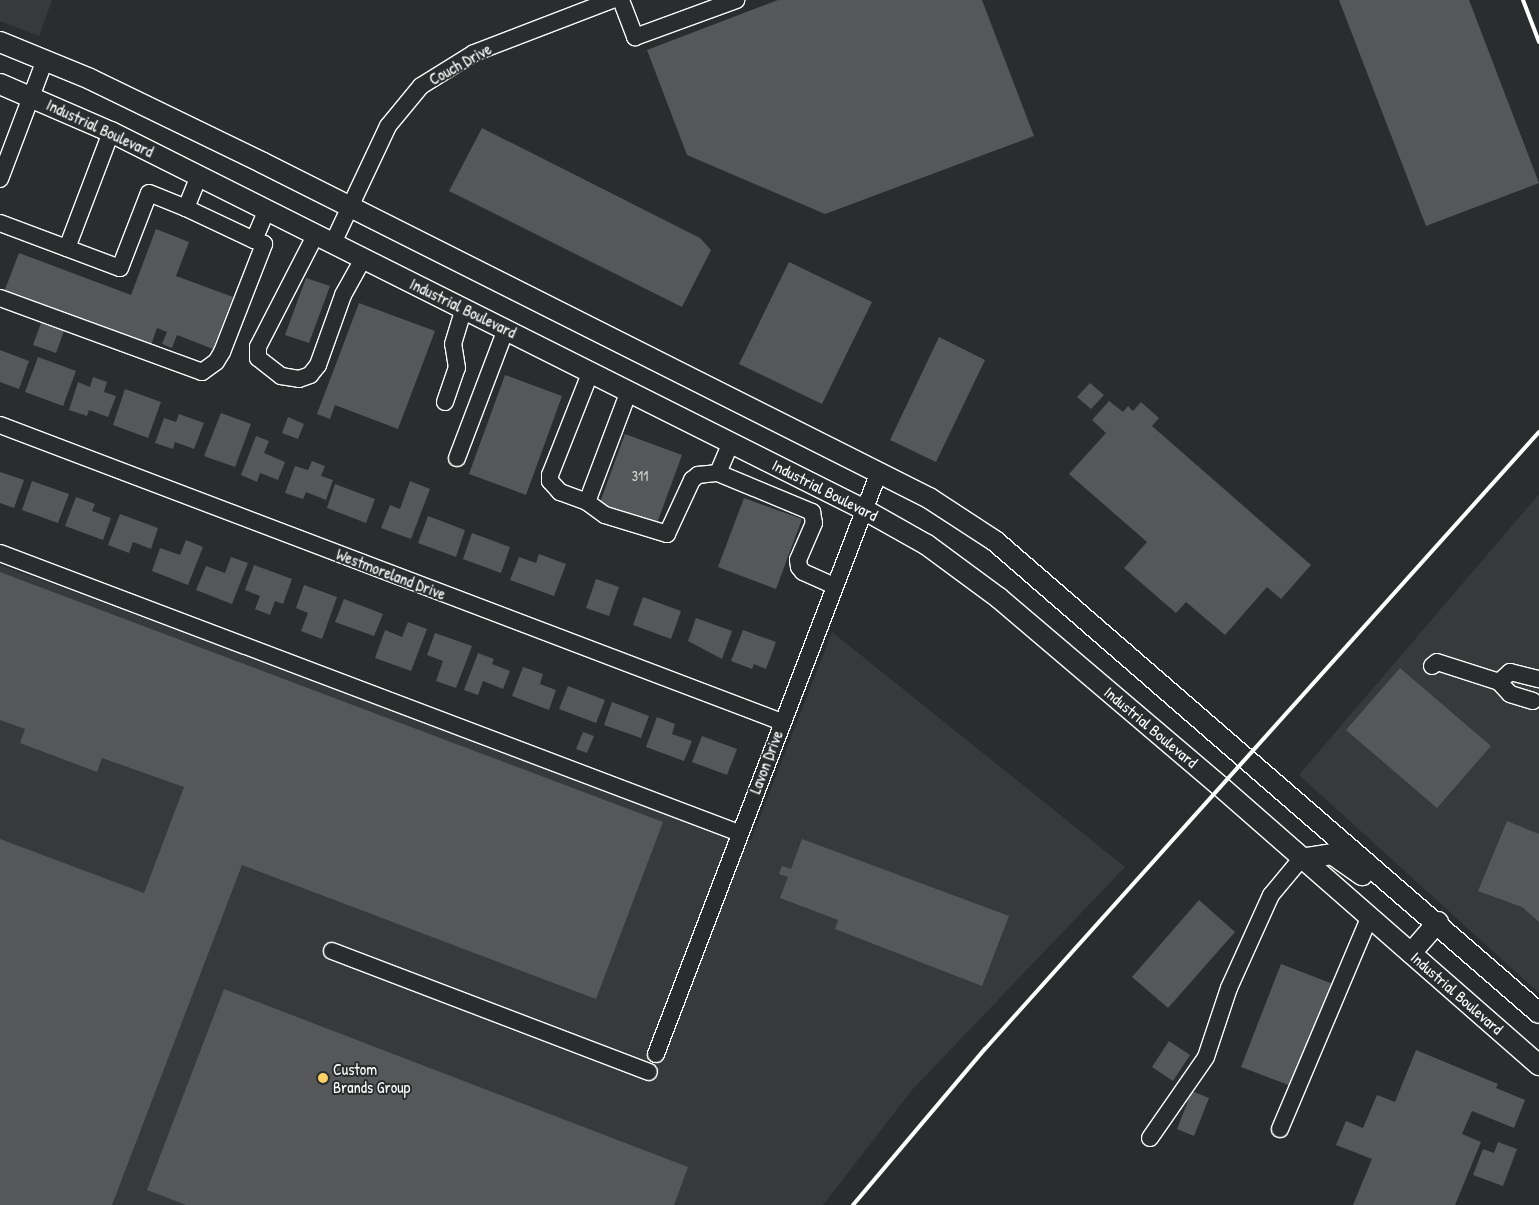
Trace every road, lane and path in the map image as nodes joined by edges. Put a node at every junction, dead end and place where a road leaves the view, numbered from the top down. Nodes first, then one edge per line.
1 (612, 0) edge
2 (621, 0) edge
3 (736, 0) edge
4 (0, 42) edge
5 (45, 60) junction
6 (0, 84) edge
7 (32, 96) junction
8 (111, 132) junction
9 (199, 176) junction
10 (0, 179) edge
11 (349, 206) junction
12 (186, 208) junction
13 (267, 210) junction
14 (0, 223) edge
15 (324, 239) junction
16 (254, 240) junction
17 (67, 248) junction
18 (364, 259) junction
19 (0, 298) edge
20 (464, 308) junction
21 (506, 329) junction
22 (591, 371) junction
23 (629, 391) junction
24 (445, 402) dead end
25 (0, 425) edge
26 (731, 442) junction
27 (457, 458) dead end
28 (879, 472) junction
29 (718, 473) junction
30 (587, 502) junction
31 (865, 510) junction
32 (0, 553) edge
33 (835, 586) junction
34 (1432, 666) dead end
35 (1539, 679) edge
36 (1499, 682) junction
37 (1533, 701) dead end
38 (782, 722) junction
39 (739, 832) junction
40 (1301, 859) junction
41 (1431, 917) junction
42 (1369, 918) junction
43 (332, 950) dead end
44 (1411, 953) junction
45 (1539, 1013) edge
46 (656, 1054) dead end
47 (1539, 1065) edge
48 (649, 1072) dead end
49 (1280, 1129) dead end
50 (1150, 1138) dead end

1 - 11 street, Couch Drive
2 - 3 street
4 - 5 main road
5 - 7 street
5 - 11 main road
6 - 7 main road, Industrial Boulevard
7 - 8 main road, Industrial Boulevard
7 - 10 street
8 - 9 main road, Industrial Boulevard
8 - 17 street
9 - 12 street
9 - 13 main road, Industrial Boulevard
11 - 15 street, Couch Drive
11 - 28 main road
12 - 16 street
12 - 17 street
13 - 15 main road, Industrial Boulevard
13 - 16 street
14 - 17 street
15 - 18 main road, Industrial Boulevard
15 - 18 street, Couch Drive
16 - 19 street
18 - 20 main road, Industrial Boulevard
20 - 21 main road, Industrial Boulevard
20 - 24 street
21 - 22 main road, Industrial Boulevard
21 - 27 street
22 - 23 main road, Industrial Boulevard
22 - 30 street
23 - 26 main road, Industrial Boulevard
23 - 30 street
25 - 38 street, Westmoreland Drive
26 - 29 street
26 - 31 main road, Industrial Boulevard
28 - 31 street, Lavon Drive
28 - 41 main road
29 - 30 street
29 - 33 street
31 - 33 street, Lavon Drive
31 - 40 main road, Industrial Boulevard
32 - 39 street
33 - 38 street, Lavon Drive
34 - 36 street
35 - 36 street
36 - 37 street
38 - 39 street, Lavon Drive
39 - 46 street, Lavon Drive
40 - 41 main road
40 - 42 main road, Industrial Boulevard
40 - 50 street
41 - 44 main road
41 - 45 main road
42 - 44 main road, Industrial Boulevard
42 - 49 street
43 - 48 street
44 - 47 main road, Industrial Boulevard

